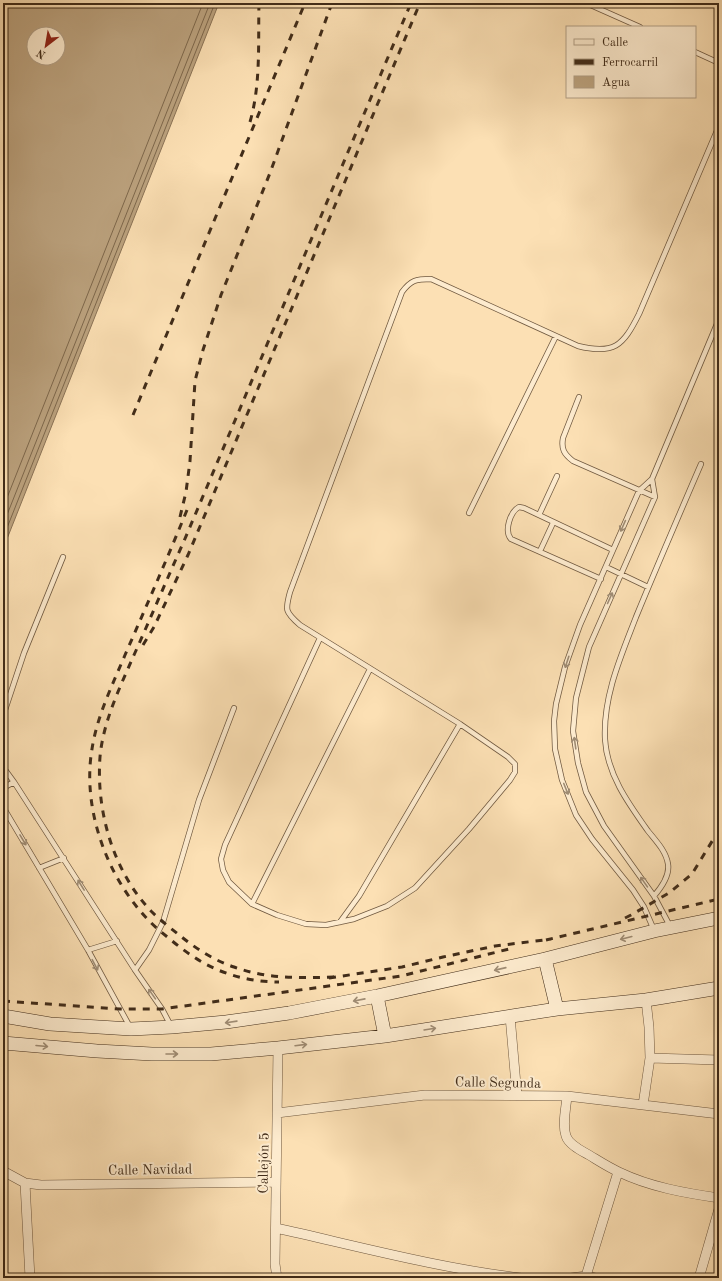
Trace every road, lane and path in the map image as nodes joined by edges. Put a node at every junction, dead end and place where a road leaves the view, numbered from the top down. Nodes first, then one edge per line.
1 (586, 3) edge
2 (638, 26) edge
3 (696, 52) edge
4 (719, 63) edge
5 (719, 126) edge
6 (719, 319) edge
7 (556, 336) junction
8 (579, 398) dead end
9 (701, 464) dead end
10 (557, 476) dead end
11 (652, 479) junction
12 (639, 491) junction
13 (655, 497) junction
14 (469, 513) dead end
15 (539, 516) junction
16 (553, 523) junction
17 (613, 550) junction
18 (540, 551) junction
19 (63, 557) dead end
20 (606, 567) junction
21 (621, 574) junction
22 (601, 579) junction
23 (648, 587) junction
24 (320, 638) junction
25 (370, 669) junction
26 (234, 708) dead end
27 (3, 716) edge
28 (460, 724) junction
29 (3, 767) edge
30 (14, 782) junction
31 (3, 788) edge
32 (3, 807) edge
33 (64, 858) junction
34 (39, 868) junction
35 (654, 896) junction
36 (252, 904) junction
37 (719, 918) edge
38 (340, 922) junction
39 (671, 928) junction
40 (654, 932) junction
41 (117, 942) junction
42 (88, 950) junction
43 (545, 959) junction
44 (135, 970) junction
45 (719, 988) edge
46 (377, 996) junction
47 (646, 1000) junction
48 (557, 1009) junction
49 (3, 1016) edge
50 (510, 1016) junction
51 (172, 1027) junction
52 (131, 1029) junction
53 (385, 1036) junction
54 (3, 1043) edge
55 (278, 1048) junction
56 (650, 1058) junction
57 (719, 1060) edge
58 (516, 1096) junction
59 (567, 1096) junction
60 (643, 1105) junction
61 (277, 1113) junction
62 (719, 1114) edge
63 (3, 1171) edge
64 (618, 1172) junction
65 (276, 1182) junction
66 (25, 1183) junction
67 (719, 1198) edge
68 (719, 1209) edge
69 (276, 1228) junction
70 (496, 1277) edge
71 (588, 1277) edge
72 (30, 1278) edge
73 (277, 1278) edge
74 (521, 1278) edge
75 (571, 1278) edge
76 (699, 1278) edge

1 - 2 lane
3 - 4 lane
5 - 7 lane
6 - 11 lane
7 - 14 lane
7 - 24 lane
8 - 12 lane
9 - 23 lane
10 - 15 lane
11 - 12 lane
11 - 13 lane
12 - 13 lane
12 -> 17 lane
13 - 21 lane
15 - 16 lane
15 - 18 lane
16 - 17 lane
16 - 18 lane
17 - 20 lane
18 - 22 lane
19 - 27 lane
20 - 21 lane
20 - 22 lane
21 - 23 lane
35 -> 21 lane
22 -> 40 lane
23 - 35 lane
24 - 25 lane
24 - 36 lane
25 - 28 lane
25 - 36 lane
26 - 44 lane
28 - 38 lane
28 - 38 lane
29 - 30 lane
30 - 31 lane
30 - 33 lane
32 -> 34 lane
33 - 34 lane
41 -> 33 lane
34 - 42 lane
35 - 39 lane
36 - 38 lane
37 - 39 main road
39 - 40 main road
40 -> 43 main road
41 - 42 lane
41 - 44 lane
42 -> 52 lane
43 -> 46 main road
43 - 48 main road
51 -> 44 lane
45 - 47 main road
46 -> 51 main road
46 - 53 main road
47 - 48 main road
47 - 56 street
48 - 50 main road
49 - 52 main road
53 -> 50 main road
50 - 58 street
51 - 52 main road
55 -> 53 main road
54 -> 55 main road
55 - 61 street, Callejón 5
56 - 57 street
56 - 60 street
58 - 59 street, Calle Segunda
58 - 61 street, Calle Segunda
59 - 60 street, Calle Segunda
59 - 64 street
60 - 62 street, Calle Segunda
61 - 65 street, Callejón 5
63 - 66 street
64 - 67 street
64 - 71 street
65 - 66 street, Calle Navidad
65 - 69 street, Callejón 5
66 - 72 street
68 - 76 street
69 - 70 street
69 - 73 street, Callejón 5
70 - 74 street
71 - 75 street

